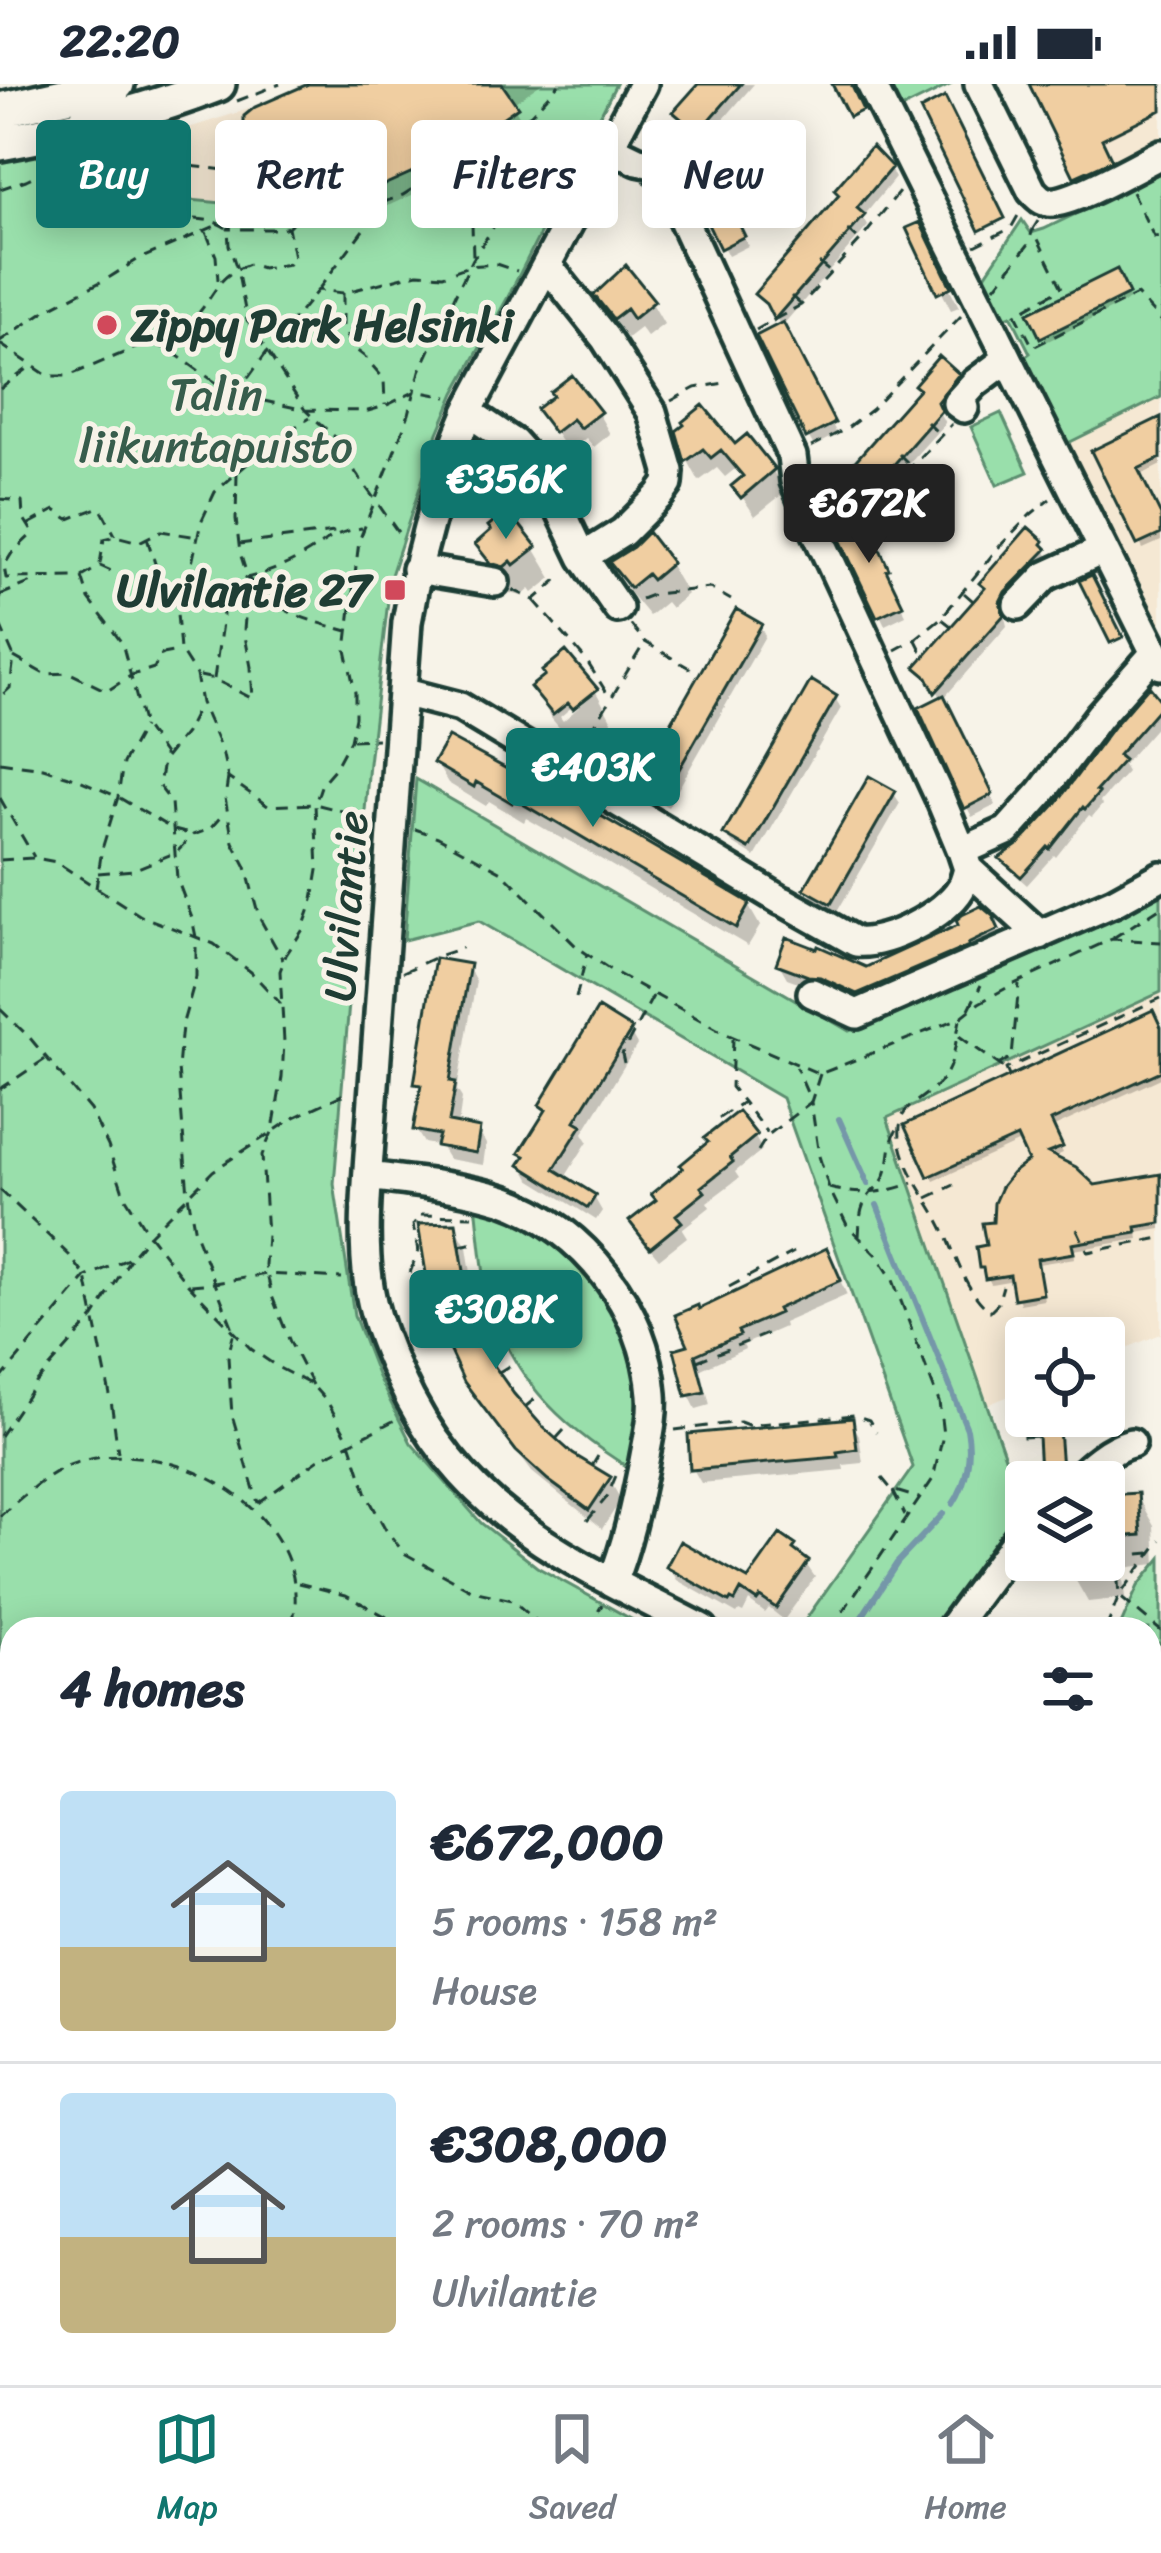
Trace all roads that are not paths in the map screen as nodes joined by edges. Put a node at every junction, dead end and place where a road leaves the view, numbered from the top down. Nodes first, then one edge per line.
1 (218, 84) edge
2 (643, 84) edge
3 (871, 84) edge
4 (979, 84) edge
5 (99, 97) edge
6 (0, 110) edge
7 (618, 122) edge
8 (0, 142) edge
9 (1161, 154) edge
10 (618, 155) edge
11 (558, 228) edge
12 (536, 269) junction
13 (1006, 358) junction
14 (463, 405) junction
15 (964, 408) road end
16 (1103, 550) junction
17 (583, 557) junction
18 (416, 569) junction
19 (495, 582) road end
20 (1018, 605) dead end
21 (618, 608) road end
22 (1158, 659) edge
23 (402, 692) junction
24 (965, 860) junction
25 (1161, 876) edge
26 (1040, 935) junction
27 (812, 993) dead end
28 (368, 1176) junction
29 (1131, 1443) dead end
30 (1098, 1461) edge
31 (1005, 1556) edge
32 (612, 1595) junction
33 (671, 1617) edge
34 (960, 1617) edge

1 - 5 main road
2 - 7 street, Ulvilantie
3 - 13 street
4 - 9 street
5 - 6 main road
5 - 8 main road
10 - 24 street
11 - 12 street, Ulvilantie
12 - 14 street, Ulvilantie
12 - 17 street
13 - 15 street
13 - 16 street
14 - 17 street
14 - 18 street, Ulvilantie
16 - 20 street
16 - 22 street
17 - 21 street
18 - 19 street
18 - 23 street, Ulvilantie
22 - 24 street
23 - 24 street
23 - 28 street, Ulvilantie
24 - 26 street
25 - 26 street
26 - 27 street
28 - 32 street, Ulvilantie
28 - 32 street
29 - 30 street
31 - 34 street
32 - 33 street, Ulvilantie

